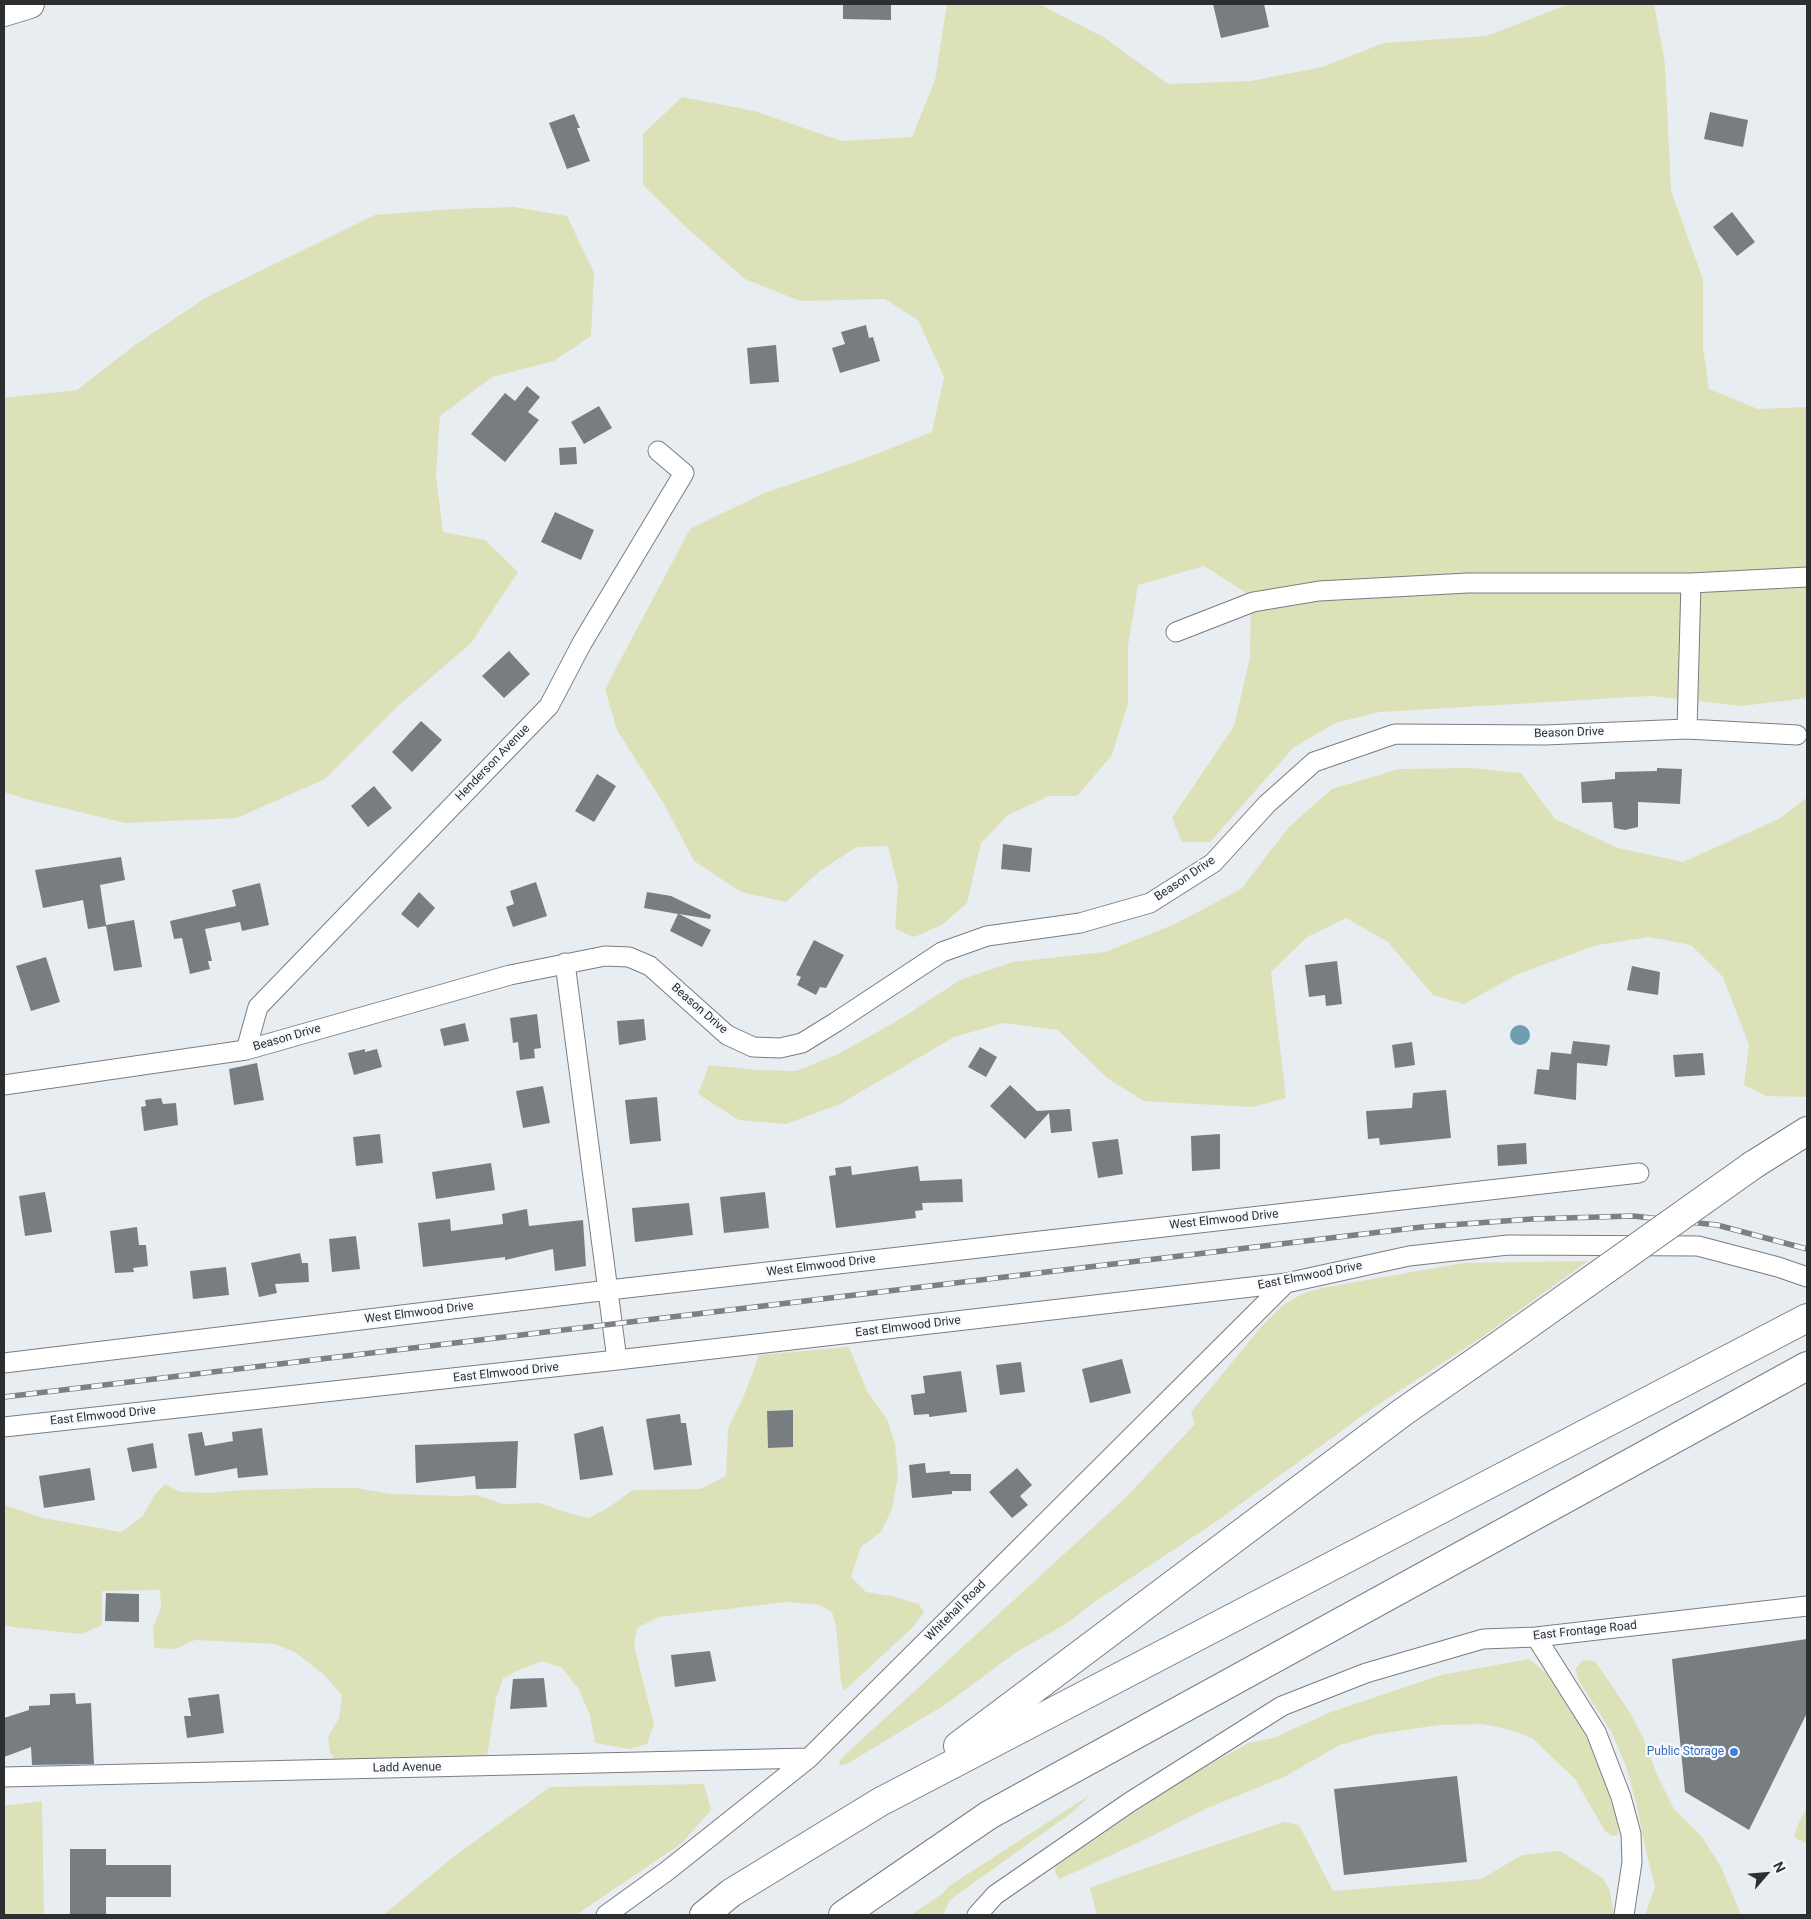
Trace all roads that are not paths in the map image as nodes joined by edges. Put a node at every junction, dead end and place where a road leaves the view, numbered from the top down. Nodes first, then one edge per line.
1 (30, 4) edge
2 (4, 12) edge
3 (658, 451) dead end
4 (1807, 577) edge
5 (1691, 582) junction
6 (1176, 632) dead end
7 (1687, 729) junction
8 (1797, 735) dead end
9 (565, 963) junction
10 (246, 1050) junction
11 (4, 1085) edge
12 (1807, 1131) edge
13 (1639, 1173) dead end
14 (1807, 1276) edge
15 (1286, 1283) junction
16 (609, 1290) junction
17 (1807, 1318) edge
18 (617, 1360) junction
19 (4, 1363) edge
20 (1807, 1366) edge
21 (4, 1427) edge
22 (1807, 1606) edge
23 (1536, 1637) junction
24 (809, 1758) junction
25 (4, 1777) edge
26 (880, 1802) junction
27 (606, 1915) edge
28 (704, 1915) edge
29 (843, 1915) edge
30 (977, 1915) edge
31 (1624, 1915) edge

1 - 2 main road
3 - 10 street, Henderson Avenue
4 - 5 street
5 - 6 street
5 - 7 street
7 - 8 street, Beason Drive
7 - 9 street, Beason Drive
9 - 10 street, Beason Drive
9 - 16 street
10 - 11 street, Beason Drive
12 - 26 main road, bridge
13 - 16 street, West Elmwood Drive
14 - 15 street, East Elmwood Drive
15 - 18 street, East Elmwood Drive
15 - 24 street, Whitehall Road
16 - 18 street
16 - 19 street, West Elmwood Drive
17 - 26 main road
18 - 21 street, East Elmwood Drive
20 - 29 main road
22 - 23 street, East Frontage Road
23 - 30 street, East Frontage Road
23 - 31 street
24 - 25 street, Ladd Avenue
24 - 27 street, Whitehall Road
26 - 28 main road

